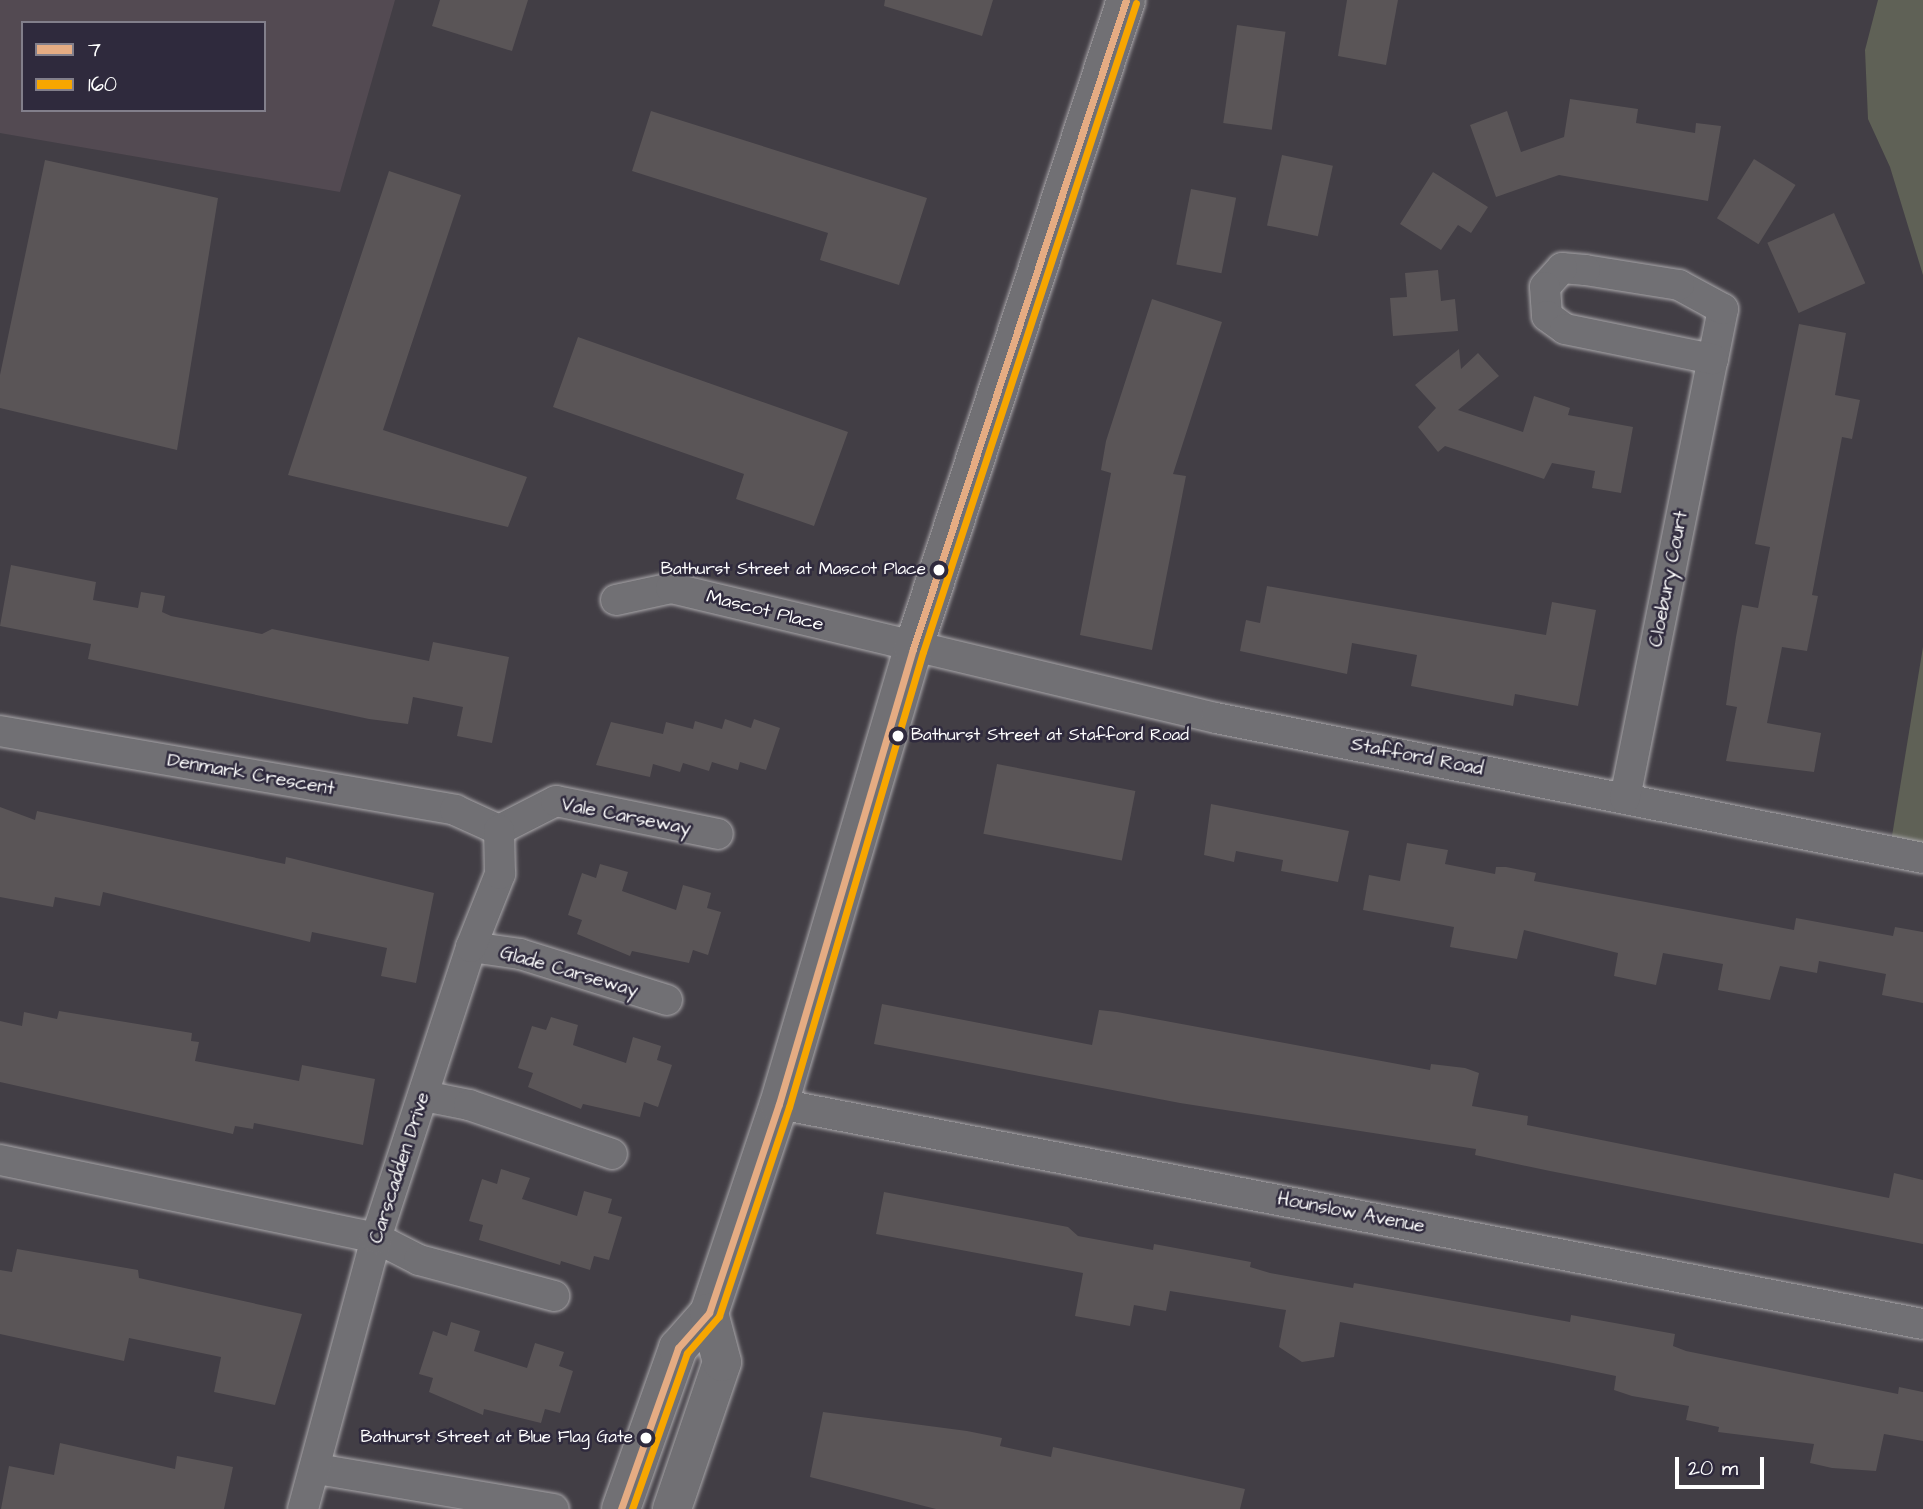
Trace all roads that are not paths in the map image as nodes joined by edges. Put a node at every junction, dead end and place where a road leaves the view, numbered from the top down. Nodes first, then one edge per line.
1 (1126, 0) edge
2 (1713, 359) junction
3 (616, 600) dead end
4 (913, 649) junction
5 (0, 731) edge
6 (1625, 798) junction
7 (499, 830) junction
8 (718, 834) dead end
9 (1923, 858) edge
10 (471, 947) junction
11 (667, 1000) dead end
12 (424, 1096) junction
13 (779, 1104) junction
14 (612, 1154) dead end
15 (0, 1160) edge
16 (376, 1238) junction
17 (554, 1296) dead end
18 (709, 1314) junction
19 (1923, 1324) edge
20 (317, 1469) junction
21 (303, 1509) edge
22 (554, 1509) edge
23 (621, 1509) edge
24 (672, 1509) edge

1 - 4 main road
2 - 2 street, Cloebury Court
2 - 6 street, Cloebury Court
3 - 4 street, Mascot Place
4 - 6 street, Stafford Road
4 - 13 main road
5 - 7 street, Denmark Crescent
6 - 9 street, Stafford Road
7 - 8 street, Vale Carseway
7 - 10 street, Carscadden Drive
10 - 11 street, Glade Carseway
10 - 12 street, Carscadden Drive
12 - 14 street
12 - 16 street, Carscadden Drive
13 - 18 main road
13 - 19 street, Hounslow Avenue
15 - 16 street
16 - 17 street
16 - 20 street, Carscadden Drive
18 - 23 main road
18 - 24 main road
20 - 21 street, Carscadden Drive
20 - 22 street

